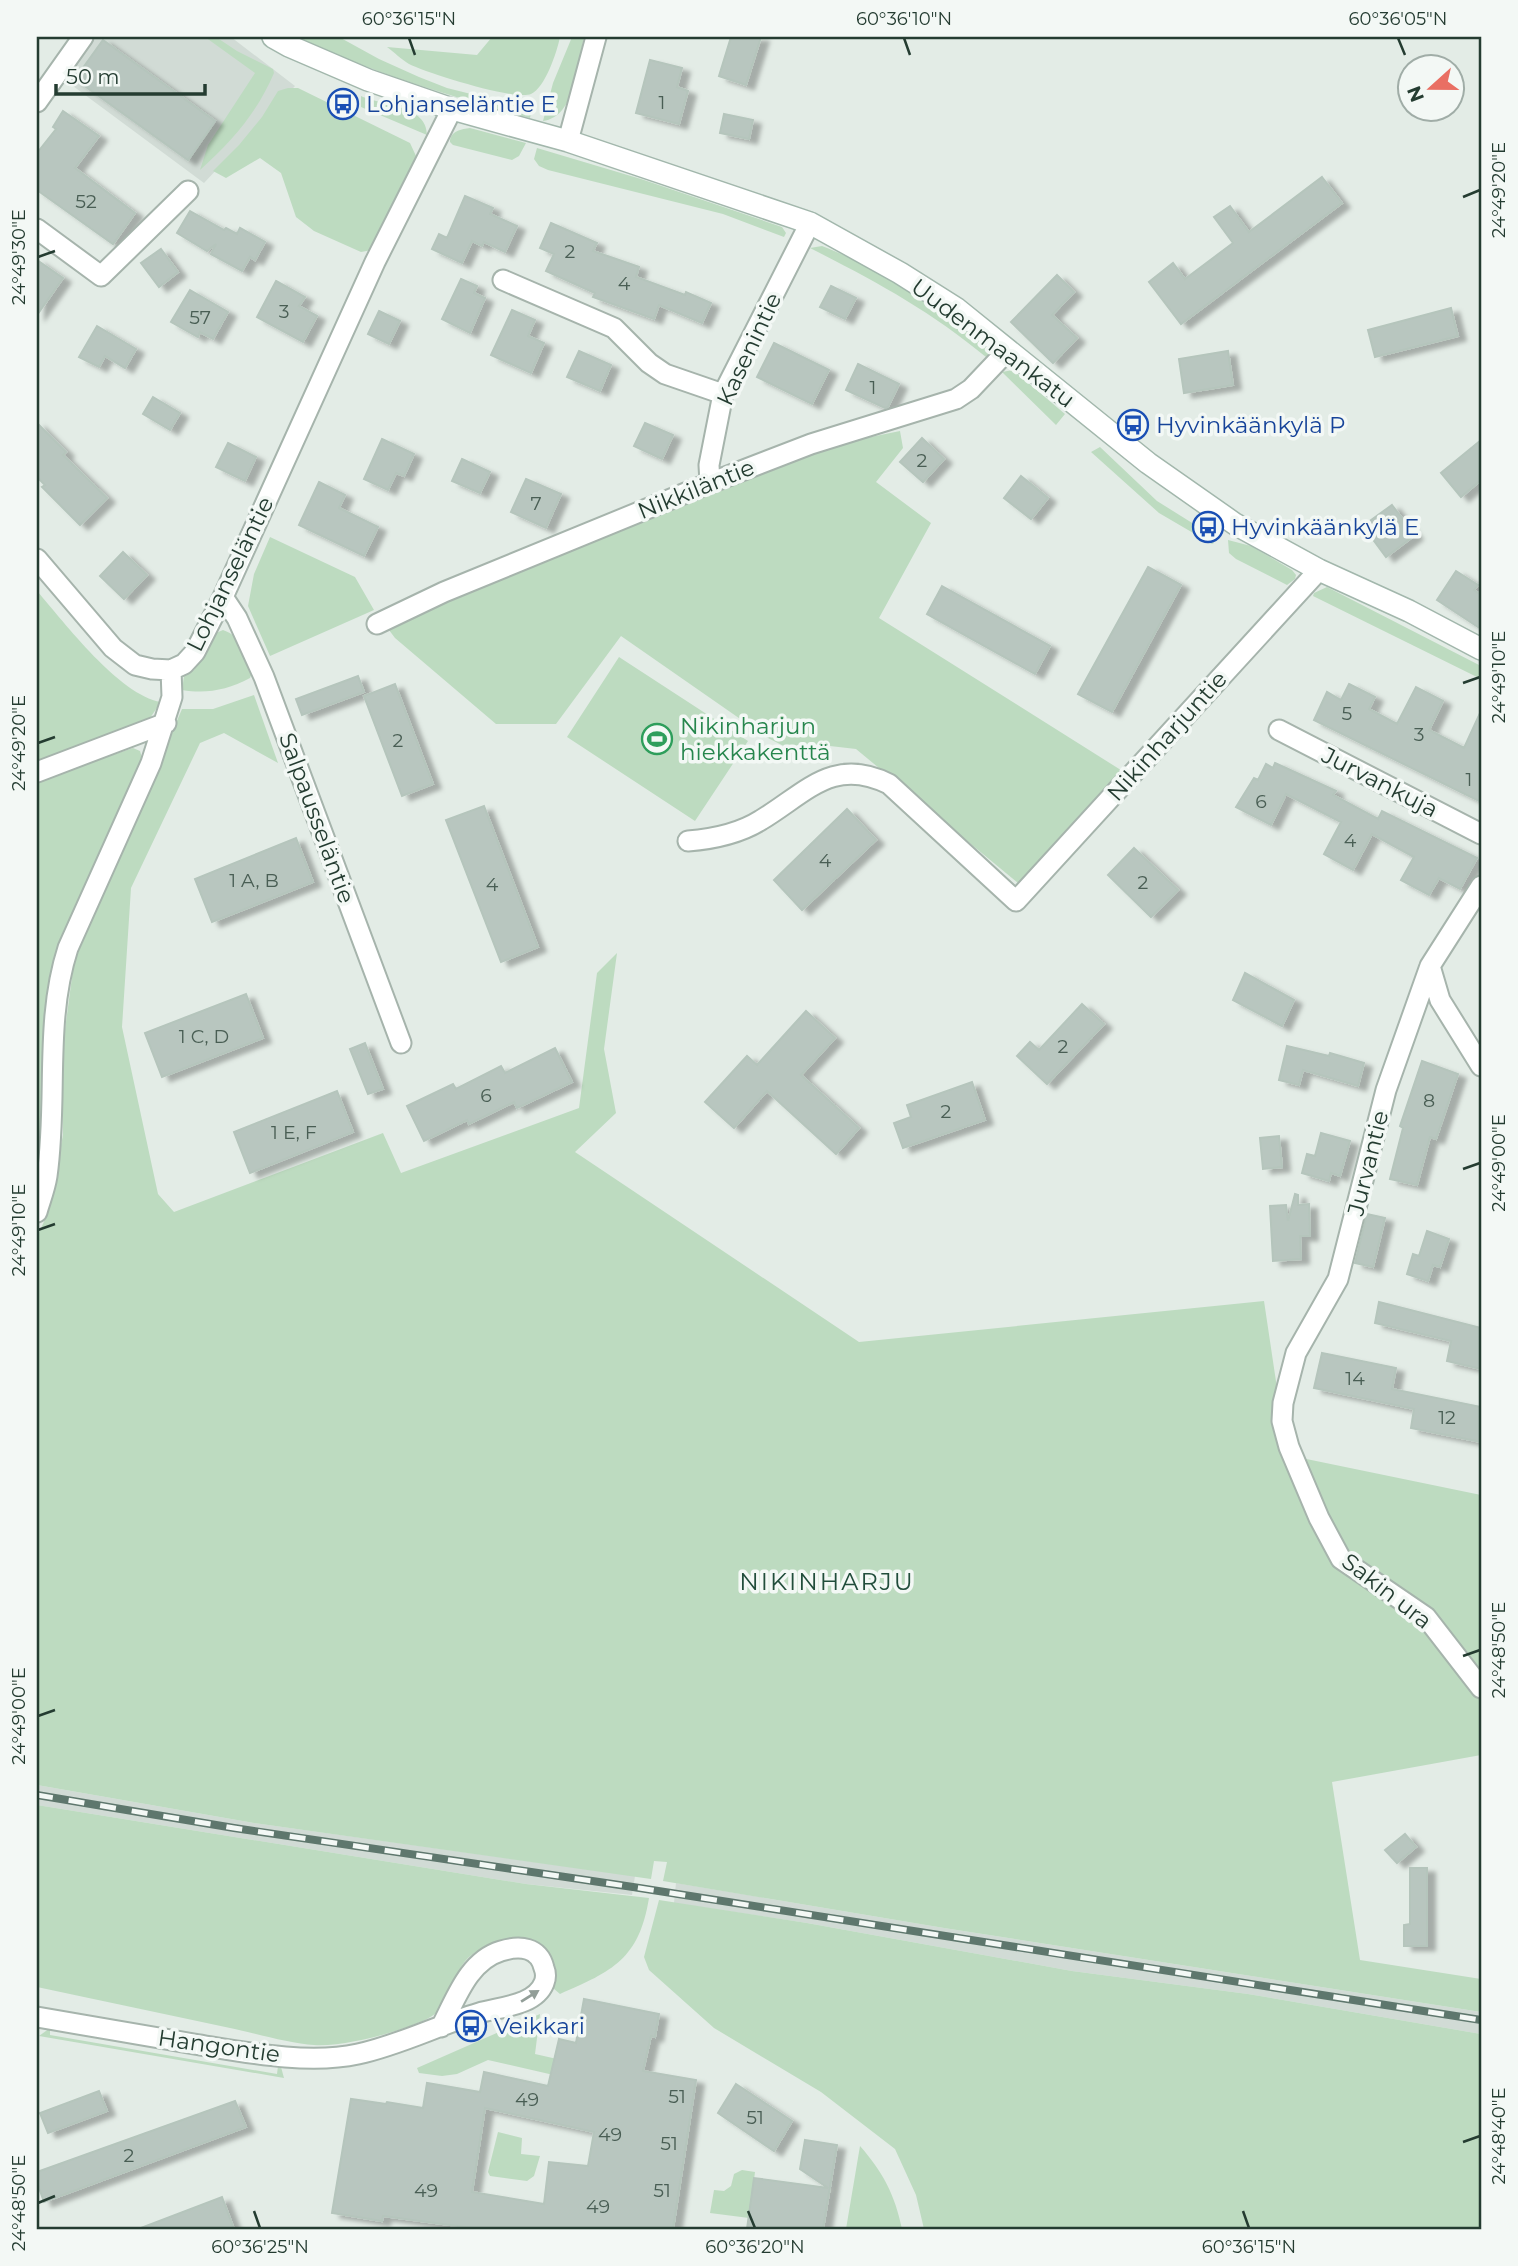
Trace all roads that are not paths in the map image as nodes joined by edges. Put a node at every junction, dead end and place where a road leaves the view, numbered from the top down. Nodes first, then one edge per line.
1 (83, 37) edge
2 (273, 37) edge
3 (596, 37) edge
4 (37, 102) edge
5 (452, 109) junction
6 (568, 141) junction
7 (188, 191) dead end
8 (810, 223) junction
9 (37, 229) edge
10 (503, 280) dead end
11 (1007, 350) junction
12 (723, 394) junction
13 (710, 483) junction
14 (37, 559) edge
15 (1319, 570) junction
16 (223, 597) junction
17 (377, 624) dead end
18 (1481, 649) edge
19 (171, 670) junction
20 (166, 723) junction
21 (1279, 730) dead end
22 (37, 772) edge
23 (1481, 834) edge
24 (688, 841) dead end
25 (1481, 886) edge
26 (1430, 966) junction
27 (401, 1043) dead end
28 (1481, 1066) edge
29 (37, 1212) edge
30 (1289, 1447) joint
31 (1481, 1688) edge
32 (37, 2017) edge
33 (441, 2027) junction

1 - 4 street
2 - 5 main road, Uudenmaankatu
3 - 6 street
5 - 6 main road, Uudenmaankatu
5 - 16 street, Lohjanseläntie
6 - 8 main road, Uudenmaankatu
7 - 9 street
8 - 11 main road, Uudenmaankatu
8 - 12 street, Kasenintie
10 - 12 street
11 - 13 street, Nikkiläntie
11 - 15 main road, Uudenmaankatu
12 - 13 street, Kasenintie
13 - 17 street, Nikkiläntie
14 - 19 street
15 - 18 main road, Uudenmaankatu
15 - 24 street, Nikinharjuntie
16 - 19 street, Lohjanseläntie
16 - 27 street, Salpausseläntie
19 - 20 street, Lohjanseläntie
20 - 22 street
20 - 29 street, Lohjanseläntie
21 - 23 street, Jurvankuja
25 - 26 street, Jurvantie
26 - 28 street
26 - 30 street, Jurvantie
30 - 31 street, Sakin ura
32 - 33 street, Hangontie
33 -> 33 street, Hangontie

